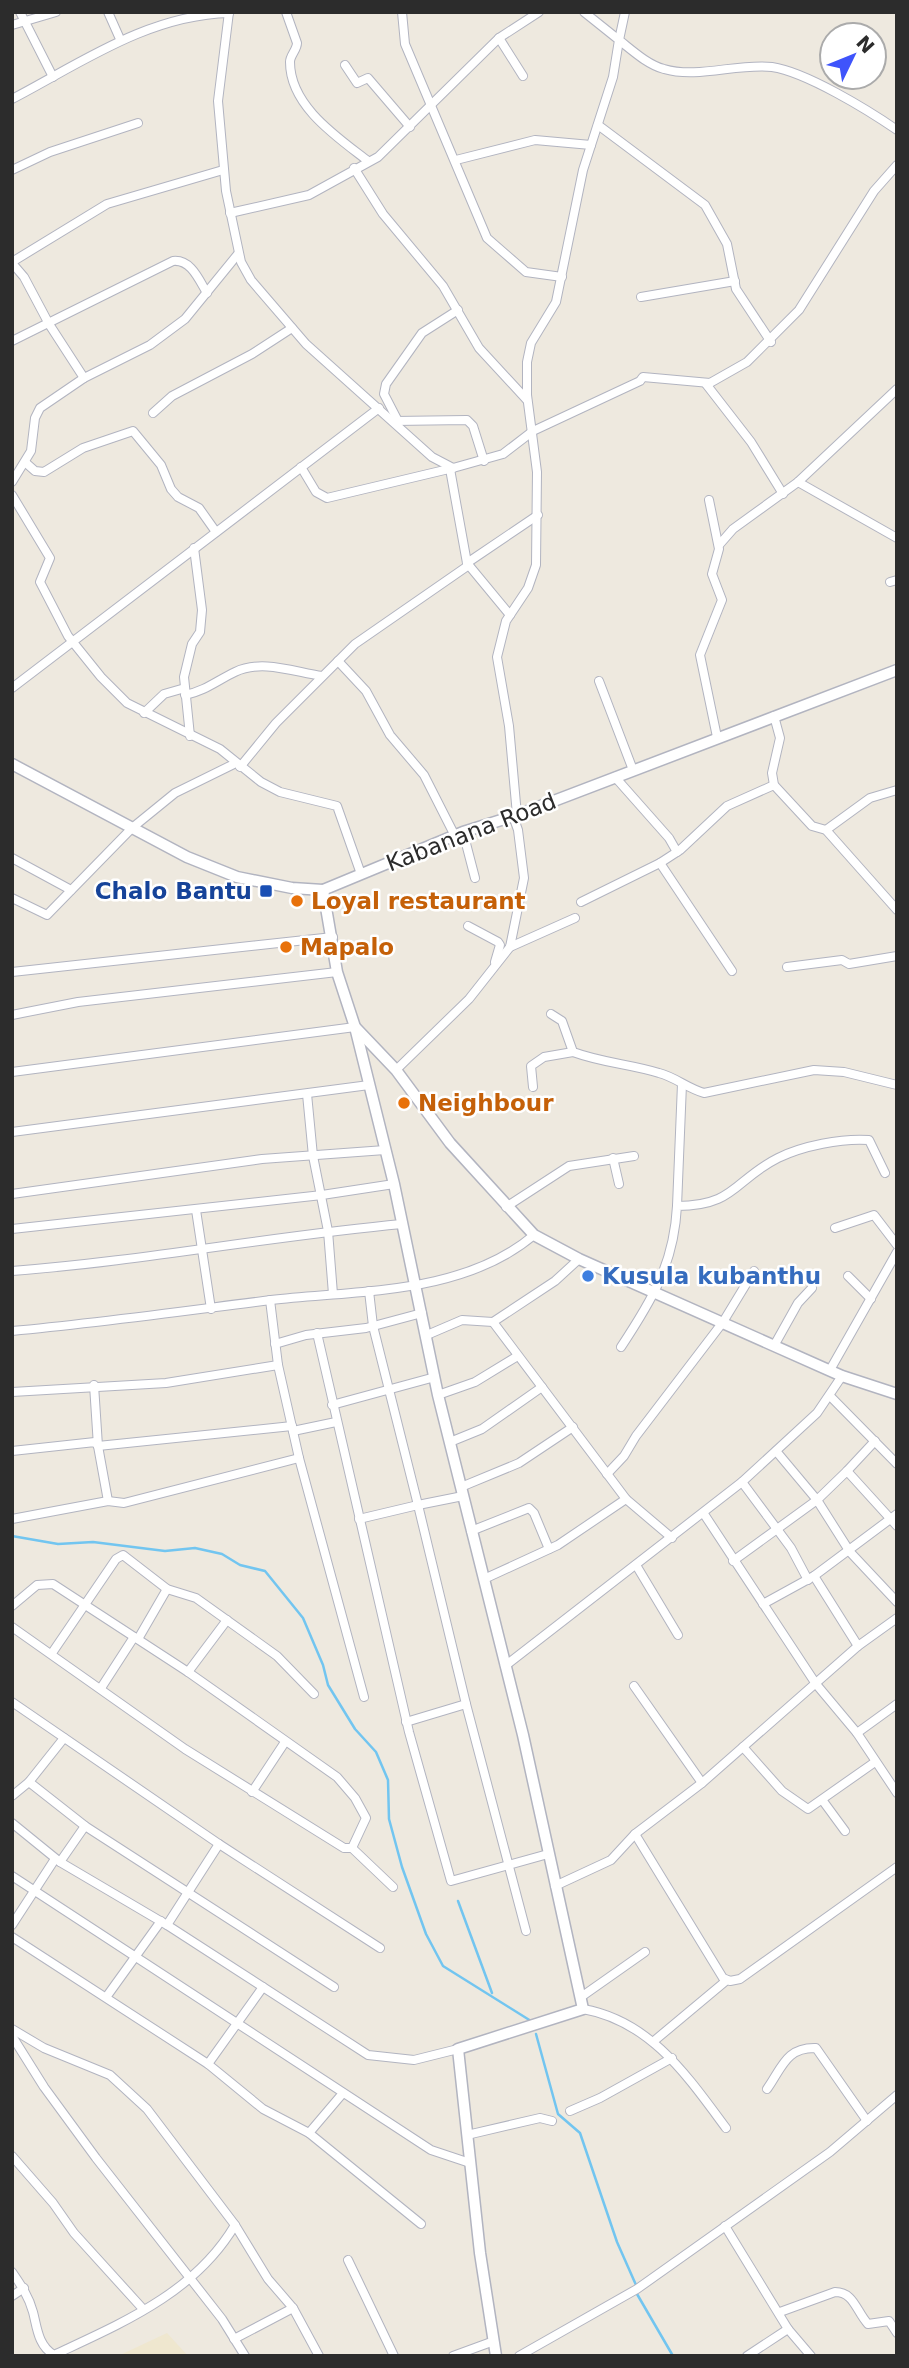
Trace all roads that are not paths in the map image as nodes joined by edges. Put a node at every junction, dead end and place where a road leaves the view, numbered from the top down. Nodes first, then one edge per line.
1 (56, 12) edge
2 (108, 12) edge
3 (286, 12) edge
4 (402, 12) edge
5 (539, 12) edge
6 (584, 12) edge
7 (625, 12) edge
8 (229, 13) edge
9 (22, 16) edge
10 (12, 25) edge
11 (499, 38) junction
12 (120, 39) junction
13 (619, 40) junction
14 (345, 65) dead end
15 (523, 76) dead end
16 (53, 77) junction
17 (12, 100) edge
18 (432, 106) junction
19 (138, 123) dead end
20 (598, 125) junction
21 (410, 127) junction
22 (897, 130) edge
23 (591, 145) junction
24 (456, 160) junction
25 (368, 161) junction
26 (897, 165) edge
27 (355, 168) junction
28 (12, 170) edge
29 (223, 170) junction
30 (230, 213) junction
31 (238, 254) junction
32 (12, 263) edge
33 (562, 277) junction
34 (735, 281) junction
35 (207, 293) junction
36 (641, 297) dead end
37 (458, 310) junction
38 (49, 324) junction
39 (292, 328) junction
40 (12, 341) edge
41 (771, 342) junction
42 (84, 378) junction
43 (706, 384) junction
44 (897, 389) edge
45 (527, 400) junction
46 (379, 408) junction
47 (153, 413) dead end
48 (396, 421) junction
49 (533, 431) junction
50 (484, 461) junction
51 (26, 463) junction
52 (301, 467) junction
53 (452, 468) junction
54 (12, 482) edge
55 (798, 482) junction
56 (783, 494) junction
57 (12, 495) edge
58 (709, 500) dead end
59 (538, 515) junction
60 (216, 532) junction
61 (897, 538) edge
62 (719, 545) junction
63 (194, 548) junction
64 (468, 564) junction
65 (510, 615) junction
66 (75, 642) junction
67 (338, 661) junction
68 (897, 670) edge
69 (322, 676) junction
70 (599, 681) dead end
71 (12, 688) edge
72 (185, 691) junction
73 (144, 713) junction
74 (774, 716) junction
75 (190, 736) junction
76 (717, 737) junction
77 (12, 764) edge
78 (238, 765) junction
79 (633, 770) junction
80 (615, 777) junction
81 (774, 785) junction
82 (897, 790) edge
83 (515, 816) junction
84 (132, 828) junction
85 (826, 831) junction
86 (459, 834) junction
87 (677, 852) junction
88 (12, 858) edge
89 (660, 863) junction
90 (361, 874) junction
91 (475, 878) dead end
92 (71, 890) junction
93 (323, 890) junction
94 (12, 898) edge
95 (581, 902) dead end
96 (897, 910) edge
97 (575, 918) dead end
98 (468, 926) dead end
99 (333, 937) junction
100 (510, 947) junction
101 (897, 956) edge
102 (495, 962) junction
103 (787, 967) dead end
104 (732, 971) dead end
105 (12, 972) edge
106 (337, 972) junction
107 (551, 1014) dead end
108 (12, 1015) edge
109 (355, 1027) junction
110 (573, 1052) junction
111 (396, 1070) junction
112 (12, 1072) edge
113 (682, 1084) junction
114 (897, 1084) edge
115 (369, 1085) junction
116 (533, 1087) dead end
117 (307, 1094) junction
118 (12, 1132) edge
119 (385, 1150) junction
120 (313, 1156) junction
121 (634, 1156) dead end
122 (613, 1158) junction
123 (885, 1173) dead end
124 (394, 1184) junction
125 (619, 1184) dead end
126 (12, 1194) edge
127 (322, 1195) junction
128 (677, 1206) junction
129 (506, 1207) junction
130 (196, 1210) junction
131 (402, 1224) junction
132 (835, 1228) dead end
133 (12, 1229) edge
134 (328, 1231) junction
135 (534, 1235) junction
136 (897, 1245) edge
137 (202, 1251) junction
138 (897, 1252) edge
139 (579, 1259) junction
140 (12, 1271) edge
141 (754, 1271) dead end
142 (848, 1276) dead end
143 (415, 1283) junction
144 (812, 1288) dead end
145 (369, 1291) junction
146 (656, 1293) junction
147 (333, 1294) junction
148 (871, 1299) junction
149 (270, 1300) junction
150 (211, 1309) junction
151 (422, 1313) junction
152 (492, 1322) junction
153 (723, 1322) junction
154 (373, 1326) junction
155 (12, 1331) edge
156 (317, 1333) junction
157 (427, 1335) junction
158 (275, 1344) junction
159 (775, 1344) junction
160 (621, 1347) dead end
161 (516, 1357) junction
162 (278, 1365) junction
163 (830, 1370) junction
164 (842, 1376) junction
165 (435, 1377) junction
166 (94, 1385) junction
167 (542, 1387) junction
168 (390, 1390) junction
169 (12, 1392) edge
170 (897, 1394) edge
171 (438, 1395) junction
172 (831, 1396) junction
173 (332, 1405) junction
174 (336, 1422) junction
175 (573, 1427) junction
176 (292, 1429) junction
177 (875, 1441) junction
178 (450, 1442) junction
179 (98, 1446) junction
180 (12, 1451) edge
181 (776, 1451) junction
182 (299, 1458) junction
183 (897, 1464) edge
184 (847, 1471) junction
185 (607, 1474) junction
186 (742, 1482) junction
187 (462, 1491) junction
188 (626, 1499) junction
189 (817, 1500) junction
190 (108, 1501) junction
191 (418, 1505) junction
192 (704, 1514) junction
193 (12, 1519) edge
194 (359, 1519) junction
195 (895, 1520) edge
196 (778, 1529) junction
197 (471, 1531) junction
198 (671, 1538) junction
199 (549, 1549) junction
200 (850, 1552) junction
201 (733, 1561) junction
202 (636, 1565) junction
203 (811, 1578) junction
204 (484, 1579) junction
205 (167, 1590) junction
206 (897, 1602) edge
207 (86, 1604) junction
208 (762, 1604) junction
209 (12, 1606) edge
210 (897, 1618) edge
211 (227, 1620) junction
212 (12, 1627) edge
213 (678, 1635) dead end
214 (136, 1638) junction
215 (858, 1646) junction
216 (52, 1653) junction
217 (505, 1666) junction
218 (188, 1672) junction
219 (816, 1684) junction
220 (634, 1686) dead end
221 (101, 1688) junction
222 (314, 1694) dead end
223 (364, 1697) dead end
224 (12, 1702) edge
225 (466, 1704) junction
226 (897, 1704) edge
227 (407, 1722) junction
228 (857, 1733) junction
229 (64, 1738) junction
230 (285, 1742) junction
231 (743, 1747) junction
232 (875, 1762) junction
233 (29, 1782) junction
234 (702, 1783) junction
235 (895, 1789) edge
236 (252, 1792) junction
237 (12, 1796) edge
238 (822, 1801) junction
239 (12, 1823) edge
240 (85, 1826) junction
241 (845, 1831) dead end
242 (635, 1835) junction
243 (219, 1844) junction
244 (352, 1848) junction
245 (548, 1854) junction
246 (58, 1861) junction
247 (506, 1865) junction
248 (897, 1867) edge
249 (12, 1876) edge
250 (393, 1886) dead end
251 (555, 1886) junction
252 (34, 1892) junction
253 (190, 1892) junction
254 (164, 1923) junction
255 (12, 1925) edge
256 (526, 1931) dead end
257 (12, 1937) edge
258 (380, 1948) dead end
259 (645, 1952) dead end
260 (135, 1956) junction
261 (727, 1980) junction
262 (263, 1987) junction
263 (334, 1987) dead end
264 (107, 1996) junction
265 (582, 2003) junction
266 (239, 2024) junction
267 (12, 2029) edge
268 (12, 2036) edge
269 (654, 2041) junction
270 (458, 2049) junction
271 (672, 2058) junction
272 (208, 2064) junction
273 (767, 2088) dead end
274 (343, 2093) junction
275 (897, 2095) edge
276 (570, 2111) dead end
277 (552, 2121) dead end
278 (867, 2121) junction
279 (726, 2128) dead end
280 (309, 2133) junction
281 (467, 2135) junction
282 (12, 2156) edge
283 (470, 2163) junction
284 (421, 2224) dead end
285 (234, 2225) junction
286 (725, 2226) junction
287 (348, 2260) dead end
288 (12, 2272) edge
289 (191, 2280) junction
290 (24, 2288) junction
291 (12, 2296) edge
292 (293, 2308) junction
293 (143, 2309) junction
294 (780, 2312) junction
295 (788, 2329) junction
296 (897, 2333) edge
297 (234, 2339) junction
298 (494, 2341) junction
299 (245, 2356) edge
300 (319, 2356) edge
301 (394, 2356) edge
302 (453, 2356) edge
303 (496, 2356) edge
304 (519, 2356) edge
305 (747, 2356) edge
306 (811, 2356) edge

1 - 9 street
2 - 12 street
3 - 25 street
4 - 18 street
5 - 11 street
6 - 13 street
7 - 13 street
8 - 12 street
8 - 29 street
9 - 10 street
9 - 16 street
11 - 15 street
11 - 18 street
12 - 16 street
13 - 20 street
13 - 22 street
14 - 21 street
16 - 17 street
18 - 21 street
18 - 24 street
19 - 28 street
20 - 23 street
20 - 34 street
21 - 25 street
23 - 24 street
23 - 33 street
24 - 33 street
25 - 27 street
26 - 41 street
27 - 30 street
27 - 37 street
29 - 30 street
29 - 32 street
30 - 31 street
31 - 35 street
31 - 39 street
32 - 38 street
33 - 45 street
34 - 36 street
34 - 41 street
35 - 38 street
35 - 42 street
37 - 45 street
37 - 48 street
38 - 40 street
38 - 42 street
39 - 46 street
39 - 47 street
41 - 43 street
42 - 51 street
43 - 49 street
43 - 56 street
44 - 55 street
45 - 49 street
46 - 48 street
46 - 52 street
48 - 50 street
48 - 53 street
49 - 50 street
49 - 59 street
50 - 53 street
51 - 54 street
51 - 60 street
52 - 53 street
52 - 60 street
53 - 64 street
55 - 56 street
55 - 61 street
56 - 62 street
57 - 66 street
58 - 62 street
59 - 64 street
59 - 65 street
60 - 63 street
62 - 76 street
63 - 66 street
63 - 72 street
64 - 65 street
64 - 67 street
65 - 83 street
66 - 71 street
66 - 73 street
67 - 69 street
67 - 86 street
68 - 74 street, Kabanana Road
69 - 72 street
69 - 78 street
70 - 79 street
72 - 73 street
72 - 75 street
73 - 75 street
74 - 76 street, Kabanana Road
74 - 81 street
75 - 78 street
76 - 79 street, Kabanana Road
77 - 84 street, Kabanana Road
78 - 84 street
78 - 90 street
79 - 80 street, Kabanana Road
80 - 83 street, Kabanana Road
80 - 87 street
81 - 85 street
81 - 87 street
82 - 85 street
83 - 86 street, Kabanana Road
83 - 100 street
84 - 92 street
84 - 93 street, Kabanana Road
85 - 96 street
86 - 90 street, Kabanana Road
86 - 91 street
87 - 89 street
88 - 92 street
89 - 95 street
89 - 104 street
90 - 93 street, Kabanana Road
92 - 94 street
93 - 99 street
97 - 100 street
98 - 102 street
99 - 105 street
99 - 106 street
100 - 102 street
101 - 103 street
102 - 111 street
106 - 108 street
106 - 109 street
107 - 110 street
109 - 111 street
109 - 112 street
109 - 115 street
110 - 113 street
110 - 116 street
111 - 129 street
113 - 114 street
113 - 128 street
115 - 117 street
115 - 119 street
117 - 118 street
117 - 120 street
119 - 120 street
119 - 124 street
120 - 126 street
120 - 127 street
121 - 122 street
122 - 125 street
122 - 129 street
123 - 128 street
124 - 127 street
124 - 131 street
127 - 130 street
127 - 134 street
128 - 146 street
129 - 135 street
130 - 133 street
130 - 137 street
131 - 134 street
131 - 143 street
132 - 136 street
134 - 137 street
134 - 147 street
135 - 139 street
135 - 143 street
137 - 140 street
137 - 150 street
138 - 148 street
139 - 146 street
139 - 152 street
141 - 153 street
142 - 148 street
143 - 145 street
143 - 151 street
144 - 159 street
145 - 147 street
145 - 154 street
146 - 153 street
146 - 160 street
147 - 149 street
148 - 163 street
149 - 150 street
149 - 158 street
150 - 155 street
151 - 154 street
151 - 157 street
152 - 157 street
152 - 161 street
153 - 159 street
153 - 185 street
154 - 156 street
154 - 168 street
156 - 158 street
156 - 173 street
157 - 165 street
158 - 162 street
159 - 163 street
161 - 167 street
161 - 171 street
162 - 166 street
162 - 176 street
163 - 164 street
164 - 170 street
164 - 172 street
165 - 168 street
165 - 171 street
166 - 169 street
166 - 179 street
167 - 175 street
167 - 178 street
168 - 173 street
168 - 191 street
171 - 178 street
172 - 177 street
172 - 181 street
173 - 174 street
174 - 176 street
174 - 194 street
175 - 185 street
175 - 187 street
176 - 179 street
176 - 182 street
177 - 183 street
177 - 184 street
178 - 187 street
179 - 180 street
179 - 190 street
181 - 186 street
181 - 189 street
182 - 190 street
182 - 223 street
184 - 189 street
184 - 195 street
185 - 188 street
186 - 192 street
186 - 196 street
187 - 191 street
187 - 197 street
188 - 198 street
188 - 199 street
189 - 196 street
189 - 200 street
190 - 193 street
191 - 194 street
191 - 225 street
192 - 198 street
192 - 201 street
194 - 227 street
195 - 200 street
196 - 201 street
196 - 203 street
197 - 199 street
197 - 204 street
198 - 202 street
199 - 204 street
200 - 203 street
200 - 206 street
201 - 208 street
202 - 213 street
202 - 217 street
203 - 208 street
203 - 215 street
204 - 217 street
205 - 207 street
205 - 211 street
205 - 214 street
207 - 209 street
207 - 214 street
207 - 216 street
208 - 219 street
210 - 215 street
211 - 218 street
211 - 222 street
212 - 216 street
214 - 218 street
214 - 221 street
215 - 219 street
216 - 221 street
217 - 245 street
218 - 230 street
219 - 228 street
219 - 231 street
220 - 234 street
221 - 236 street
224 - 229 street
225 - 227 street
225 - 247 street
226 - 228 street
227 - 247 street
228 - 232 street
229 - 233 street
229 - 243 street
230 - 236 street
230 - 244 street
231 - 234 street
231 - 238 street
232 - 235 street
232 - 238 street
233 - 237 street
233 - 240 street
234 - 242 street
236 - 244 street
238 - 241 street
239 - 246 street
240 - 246 street
240 - 253 street
242 - 251 street
242 - 261 street
243 - 253 street
243 - 258 street
244 - 250 street
245 - 247 street
245 - 251 street
246 - 252 street
246 - 254 street
247 - 256 street
248 - 261 street
249 - 252 street
251 - 265 street
252 - 255 street
252 - 260 street
253 - 254 street
253 - 263 street
254 - 260 street
254 - 262 street
257 - 264 street
259 - 265 street
260 - 264 street
260 - 266 street
261 - 269 street
262 - 266 street
262 - 270 street
264 - 272 street
265 - 269 street
265 - 270 street
266 - 272 street
266 - 274 street
267 - 285 street
268 - 289 street
269 - 271 street
270 - 281 street
271 - 276 street
271 - 279 street
272 - 280 street
273 - 278 street
274 - 280 street
274 - 283 street
275 - 278 street
277 - 281 street
278 - 286 street
280 - 284 street
281 - 283 street
282 - 293 street
283 - 298 street
285 - 289 street
285 - 292 street
286 - 294 street
286 - 304 street
287 - 301 street
288 - 290 street
289 - 293 street
289 - 297 street
290 - 291 street
290 - 293 street
292 - 297 street
292 - 300 street
294 - 295 street
294 - 296 street
295 - 305 street
295 - 306 street
297 - 299 street
298 - 302 street
298 - 303 street

